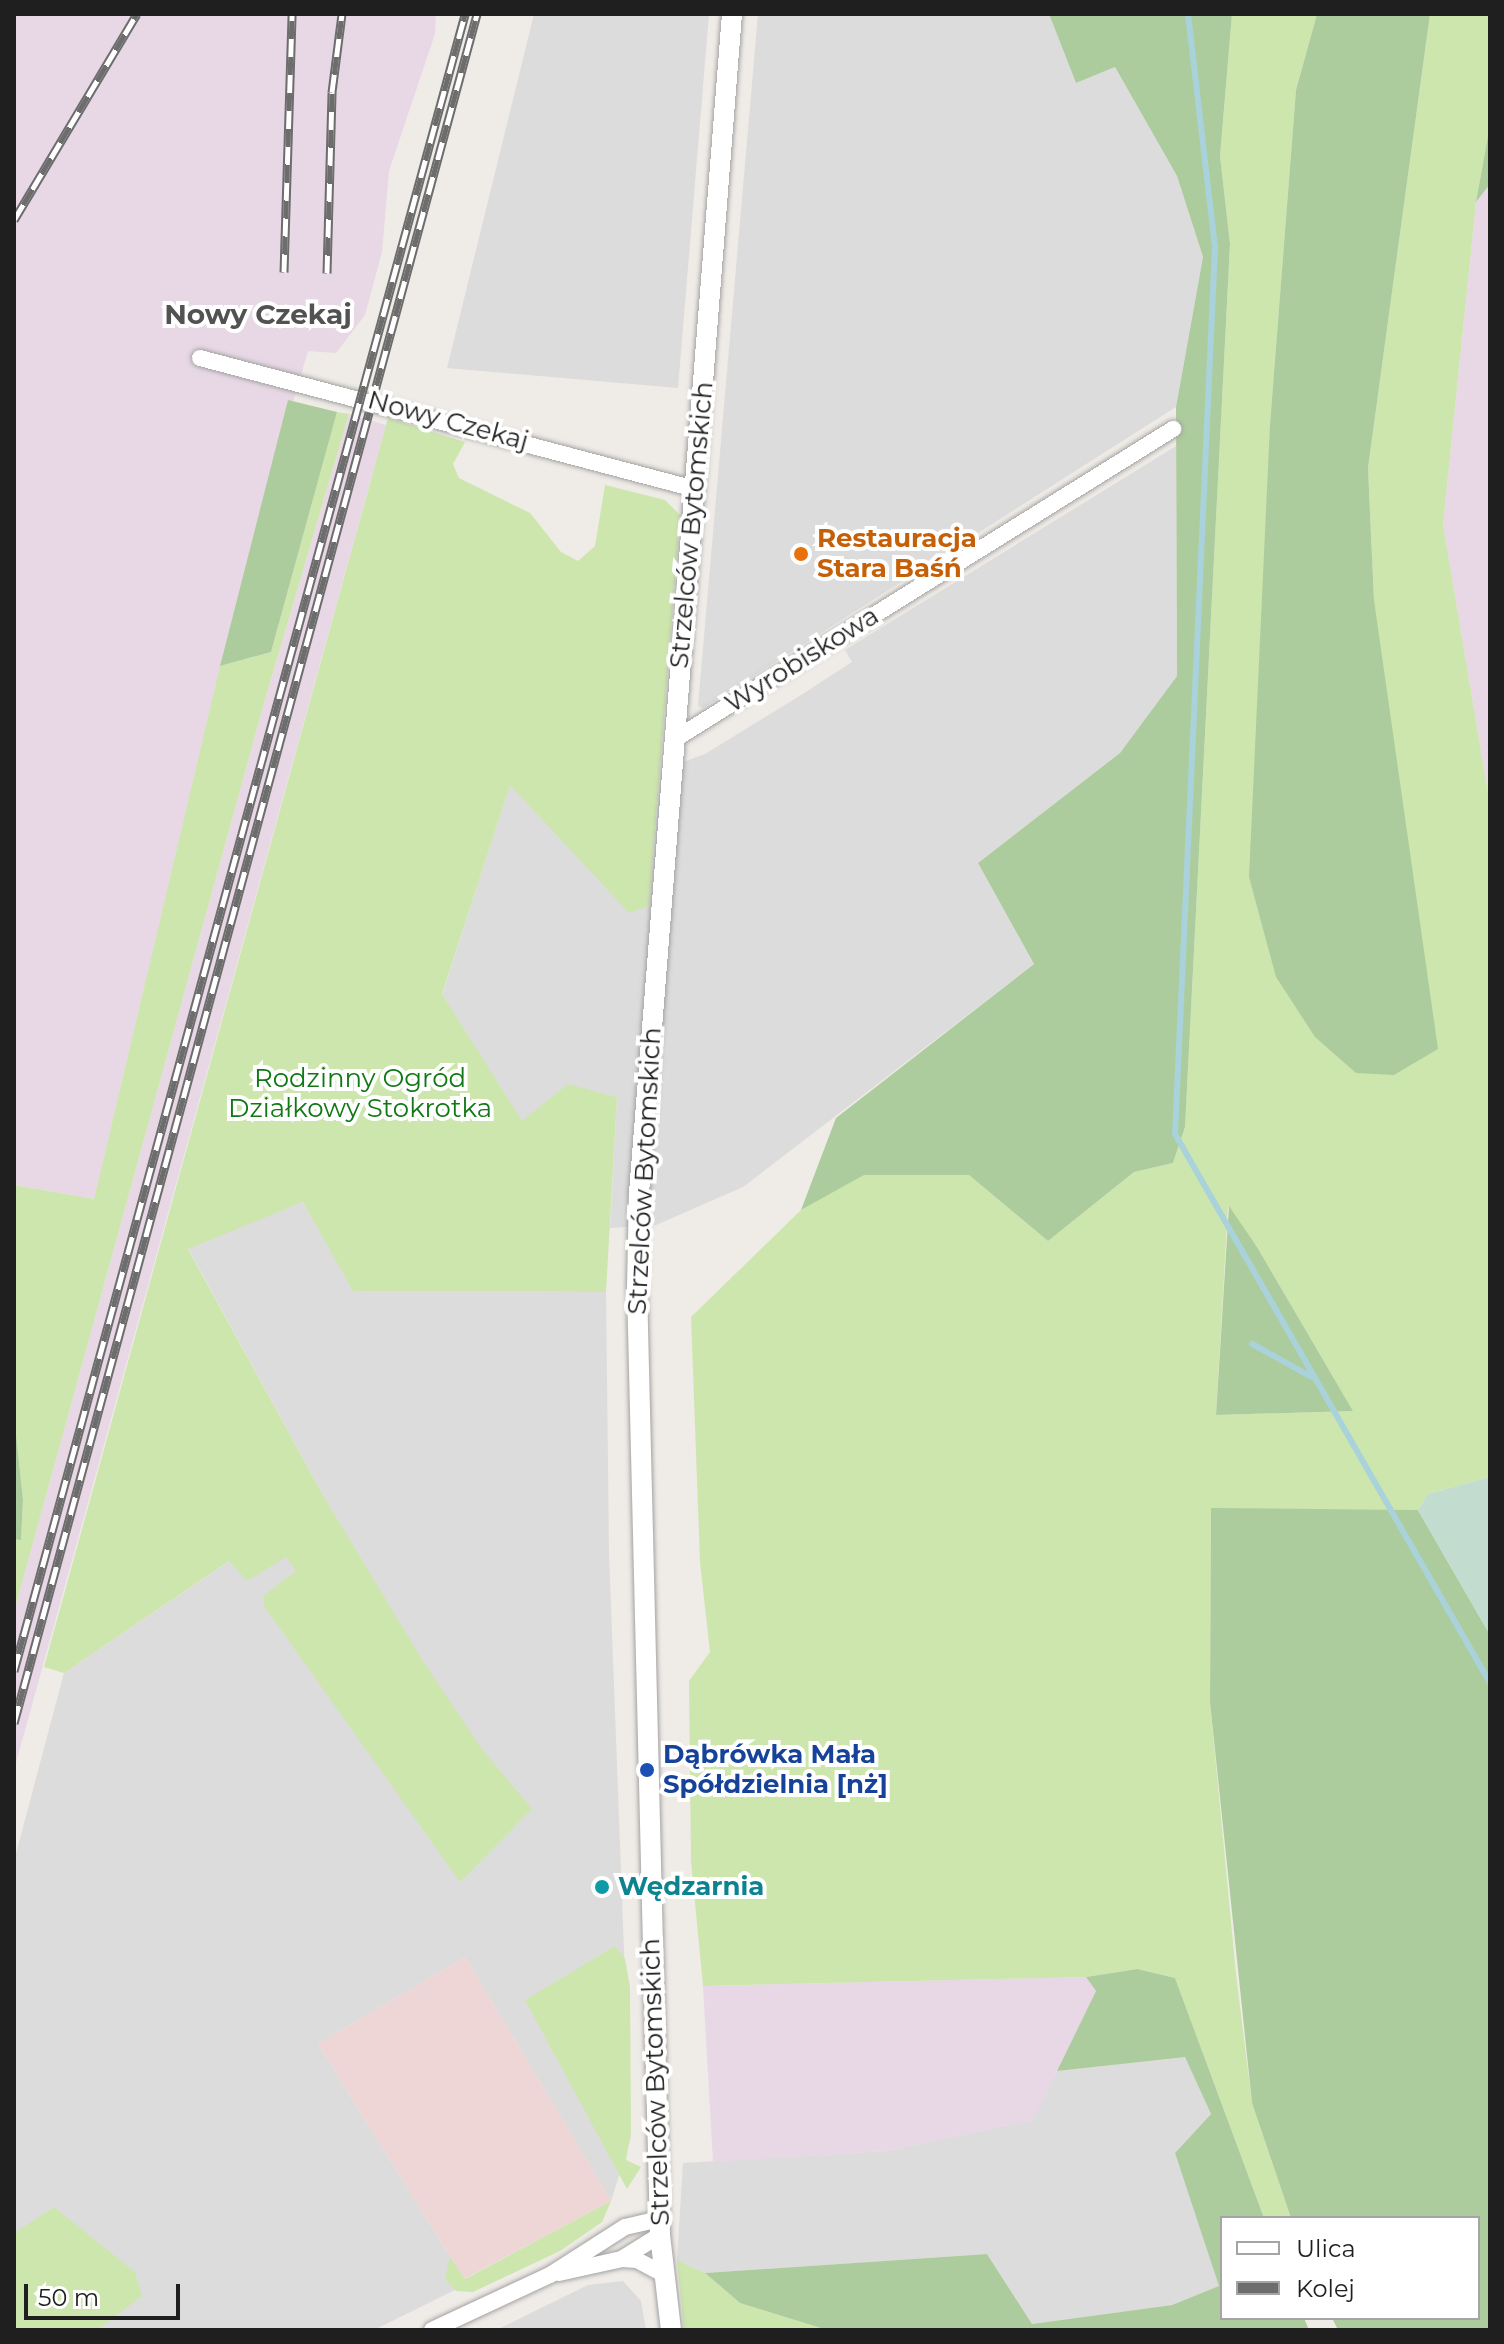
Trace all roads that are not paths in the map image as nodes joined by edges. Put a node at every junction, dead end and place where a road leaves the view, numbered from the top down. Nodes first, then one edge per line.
1 (732, 14) edge
2 (200, 358) dead end
3 (1173, 429) dead end
4 (695, 489) junction
5 (675, 739) junction
6 (660, 2227) junction
7 (622, 2259) junction
8 (663, 2274) junction
9 (550, 2275) junction
10 (432, 2330) edge
11 (671, 2330) edge

1 - 4 street, Strzelców Bytomskich
2 - 4 street, Nowy Czekaj
3 - 5 street, Wyrobiskowa
4 - 5 street, Strzelców Bytomskich
5 - 6 street, Strzelców Bytomskich
6 - 7 street
6 - 8 street, Strzelców Bytomskich
6 - 9 street
7 - 8 street
7 - 9 street
8 - 11 street, Strzelców Bytomskich
9 - 10 street

